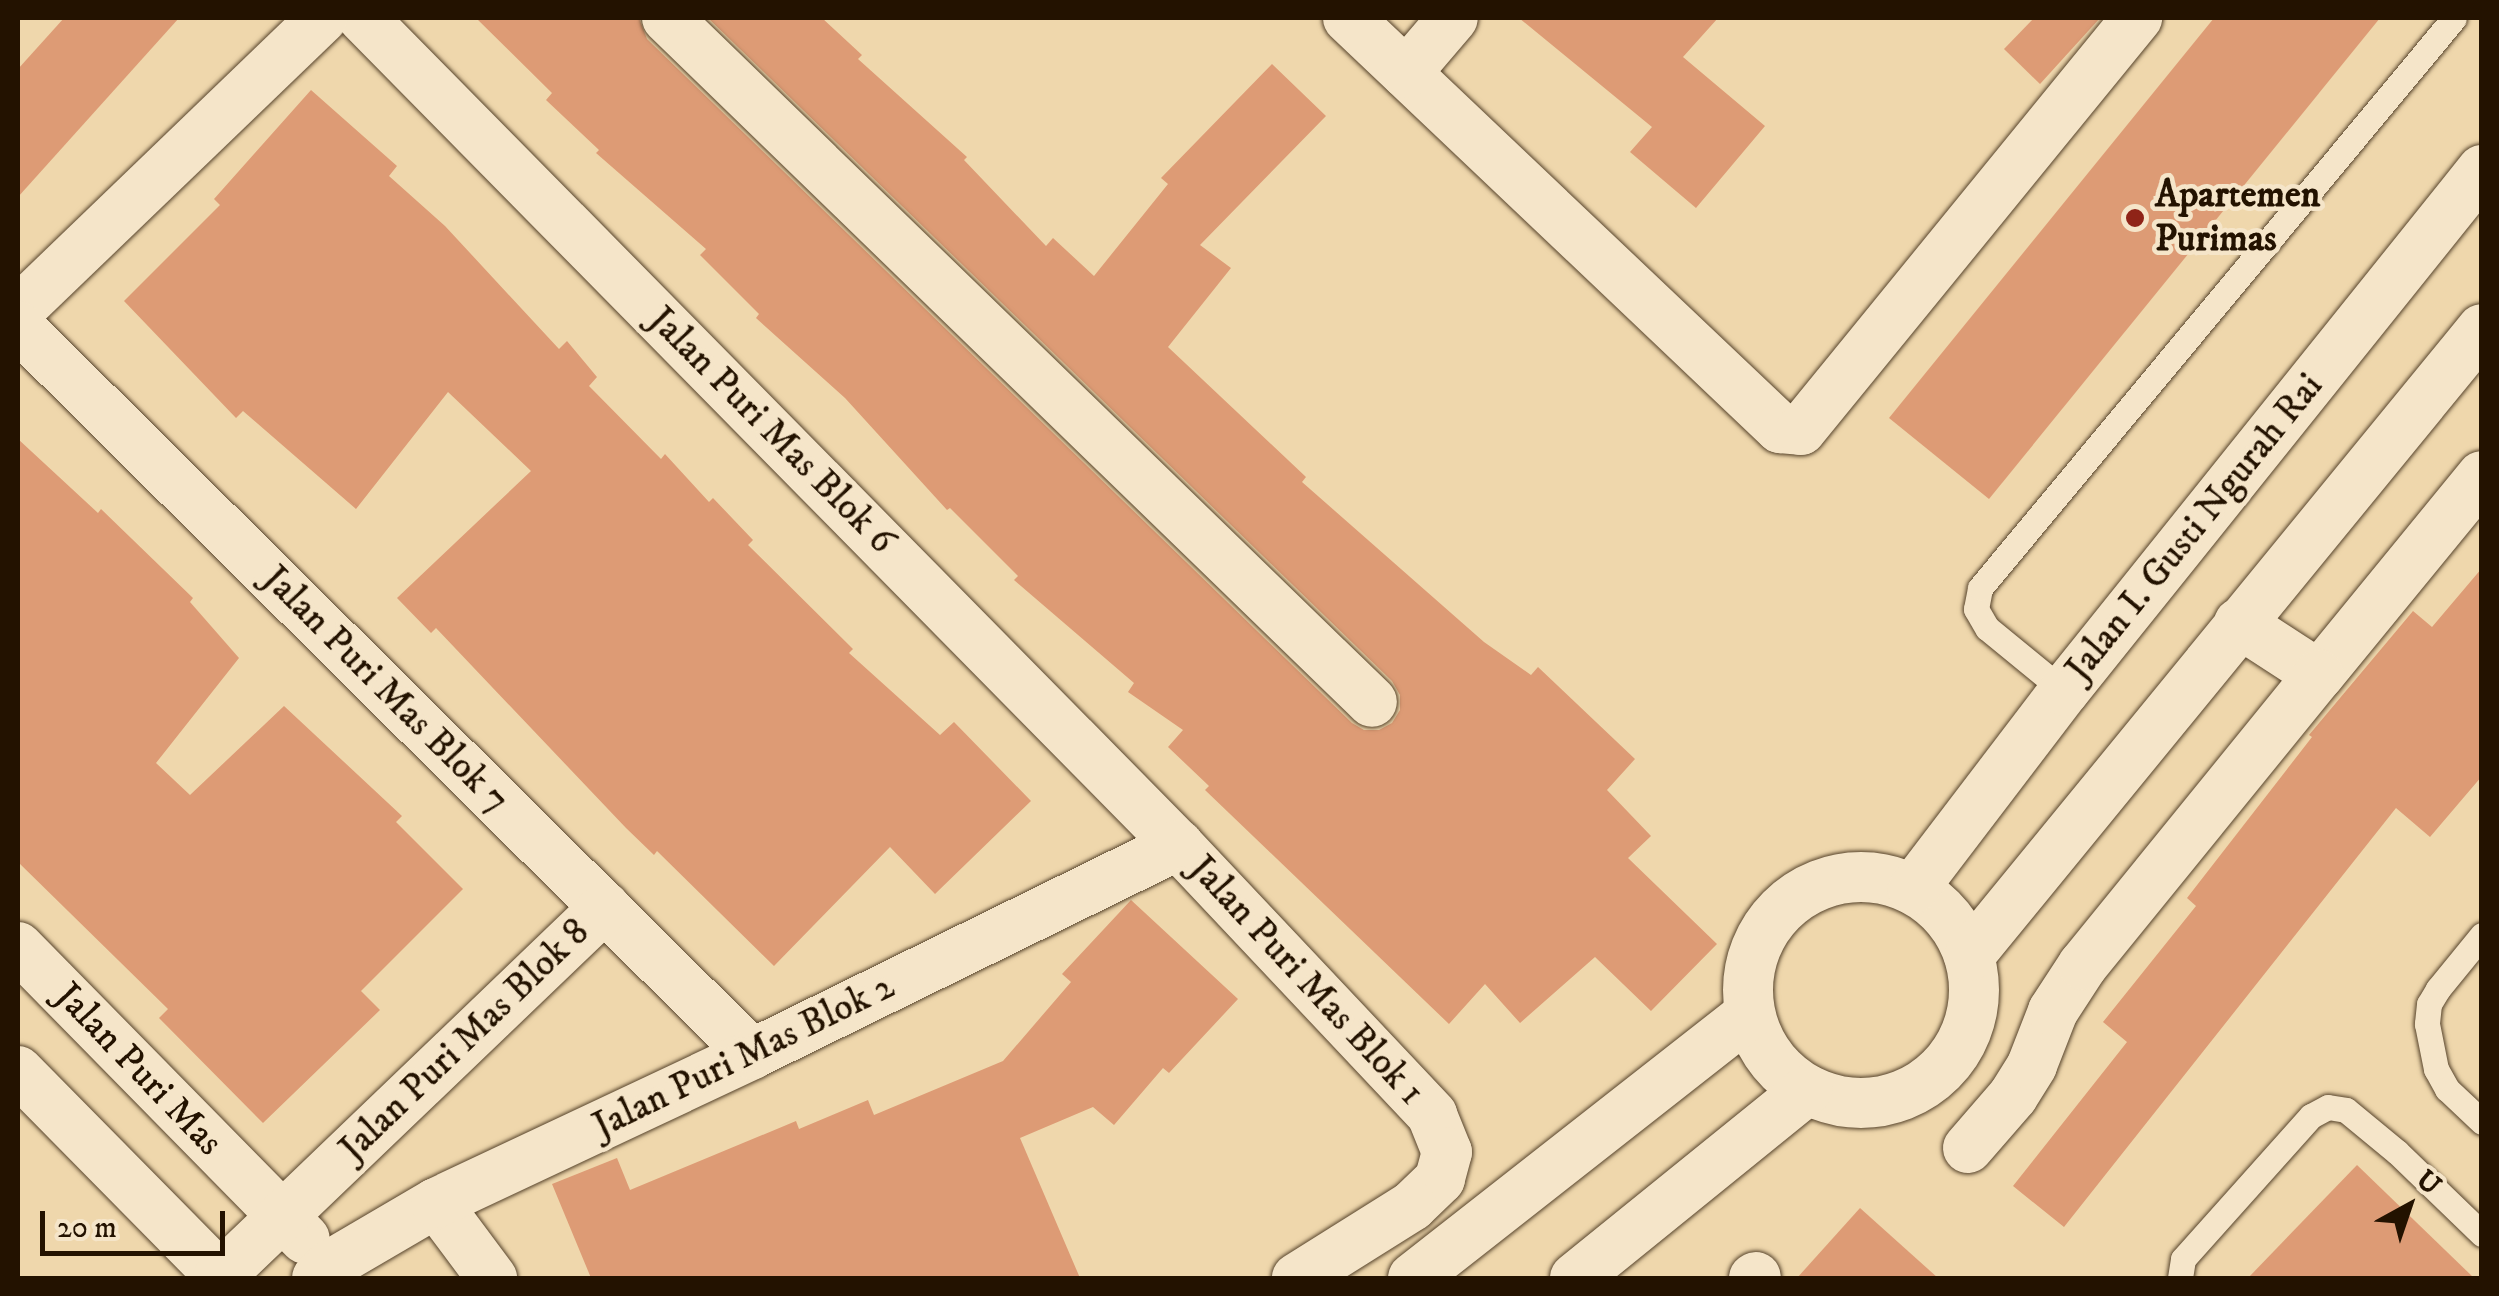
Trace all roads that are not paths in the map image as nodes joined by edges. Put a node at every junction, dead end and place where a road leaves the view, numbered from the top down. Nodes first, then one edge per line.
1 (322, 18) edge
2 (363, 18) edge
3 (666, 18) edge
4 (1348, 18) edge
5 (1452, 18) edge
6 (2136, 18) edge
7 (2454, 18) edge
8 (1406, 72) junction
9 (2482, 170) edge
10 (18, 312) edge
11 (18, 326) edge
12 (2482, 328) edge
13 (2482, 476) edge
14 (2239, 623) junction
15 (2300, 663) junction
16 (2064, 691) junction
17 (1372, 702) dead end
18 (1178, 845) junction
19 (1912, 889) junction
20 (604, 907) junction
21 (2482, 934) edge
22 (18, 947) edge
23 (1970, 956) junction
24 (1750, 1014) junction
25 (752, 1054) junction
26 (18, 1071) edge
27 (1807, 1090) junction
28 (2482, 1122) edge
29 (1968, 1148) dead end
30 (436, 1203) junction
31 (282, 1216) junction
32 (2482, 1234) edge
33 (330, 1274) edge
34 (220, 1278) edge
35 (492, 1278) edge
36 (1297, 1278) edge
37 (1412, 1278) edge
38 (1575, 1278) edge
39 (2180, 1278) edge

1 - 10 street
2 - 18 street, Jalan Puri Mas Blok 6
3 - 17 street
4 - 8 street
5 - 8 street
6 - 8 street
7 - 16 lane
9 - 16 street, Jalan I. Gusti Ngurah Rai
11 - 20 street, Jalan Puri Mas Blok 7
12 - 14 street
13 - 15 street
14 - 15 street
14 - 23 street
15 - 29 street
16 - 19 street, Jalan I. Gusti Ngurah Rai
18 - 25 street, Jalan Puri Mas Blok 2
18 - 36 street, Jalan Puri Mas Blok 1
19 - 23 street
19 - 24 street
20 - 25 street, Jalan Puri Mas Blok 7
20 - 31 street, Jalan Puri Mas Blok 8
21 - 28 lane
22 - 31 street, Jalan Puri Mas
23 - 27 street
24 - 27 street
24 - 37 street
25 - 30 street, Jalan Puri Mas Blok 2
26 - 34 street
27 - 38 street
30 - 33 street, Jalan Puri Mas Blok 2
30 - 35 street
31 - 33 street, Jalan Puri Mas
31 - 34 street, Jalan Puri Mas Blok 8
32 - 39 lane

